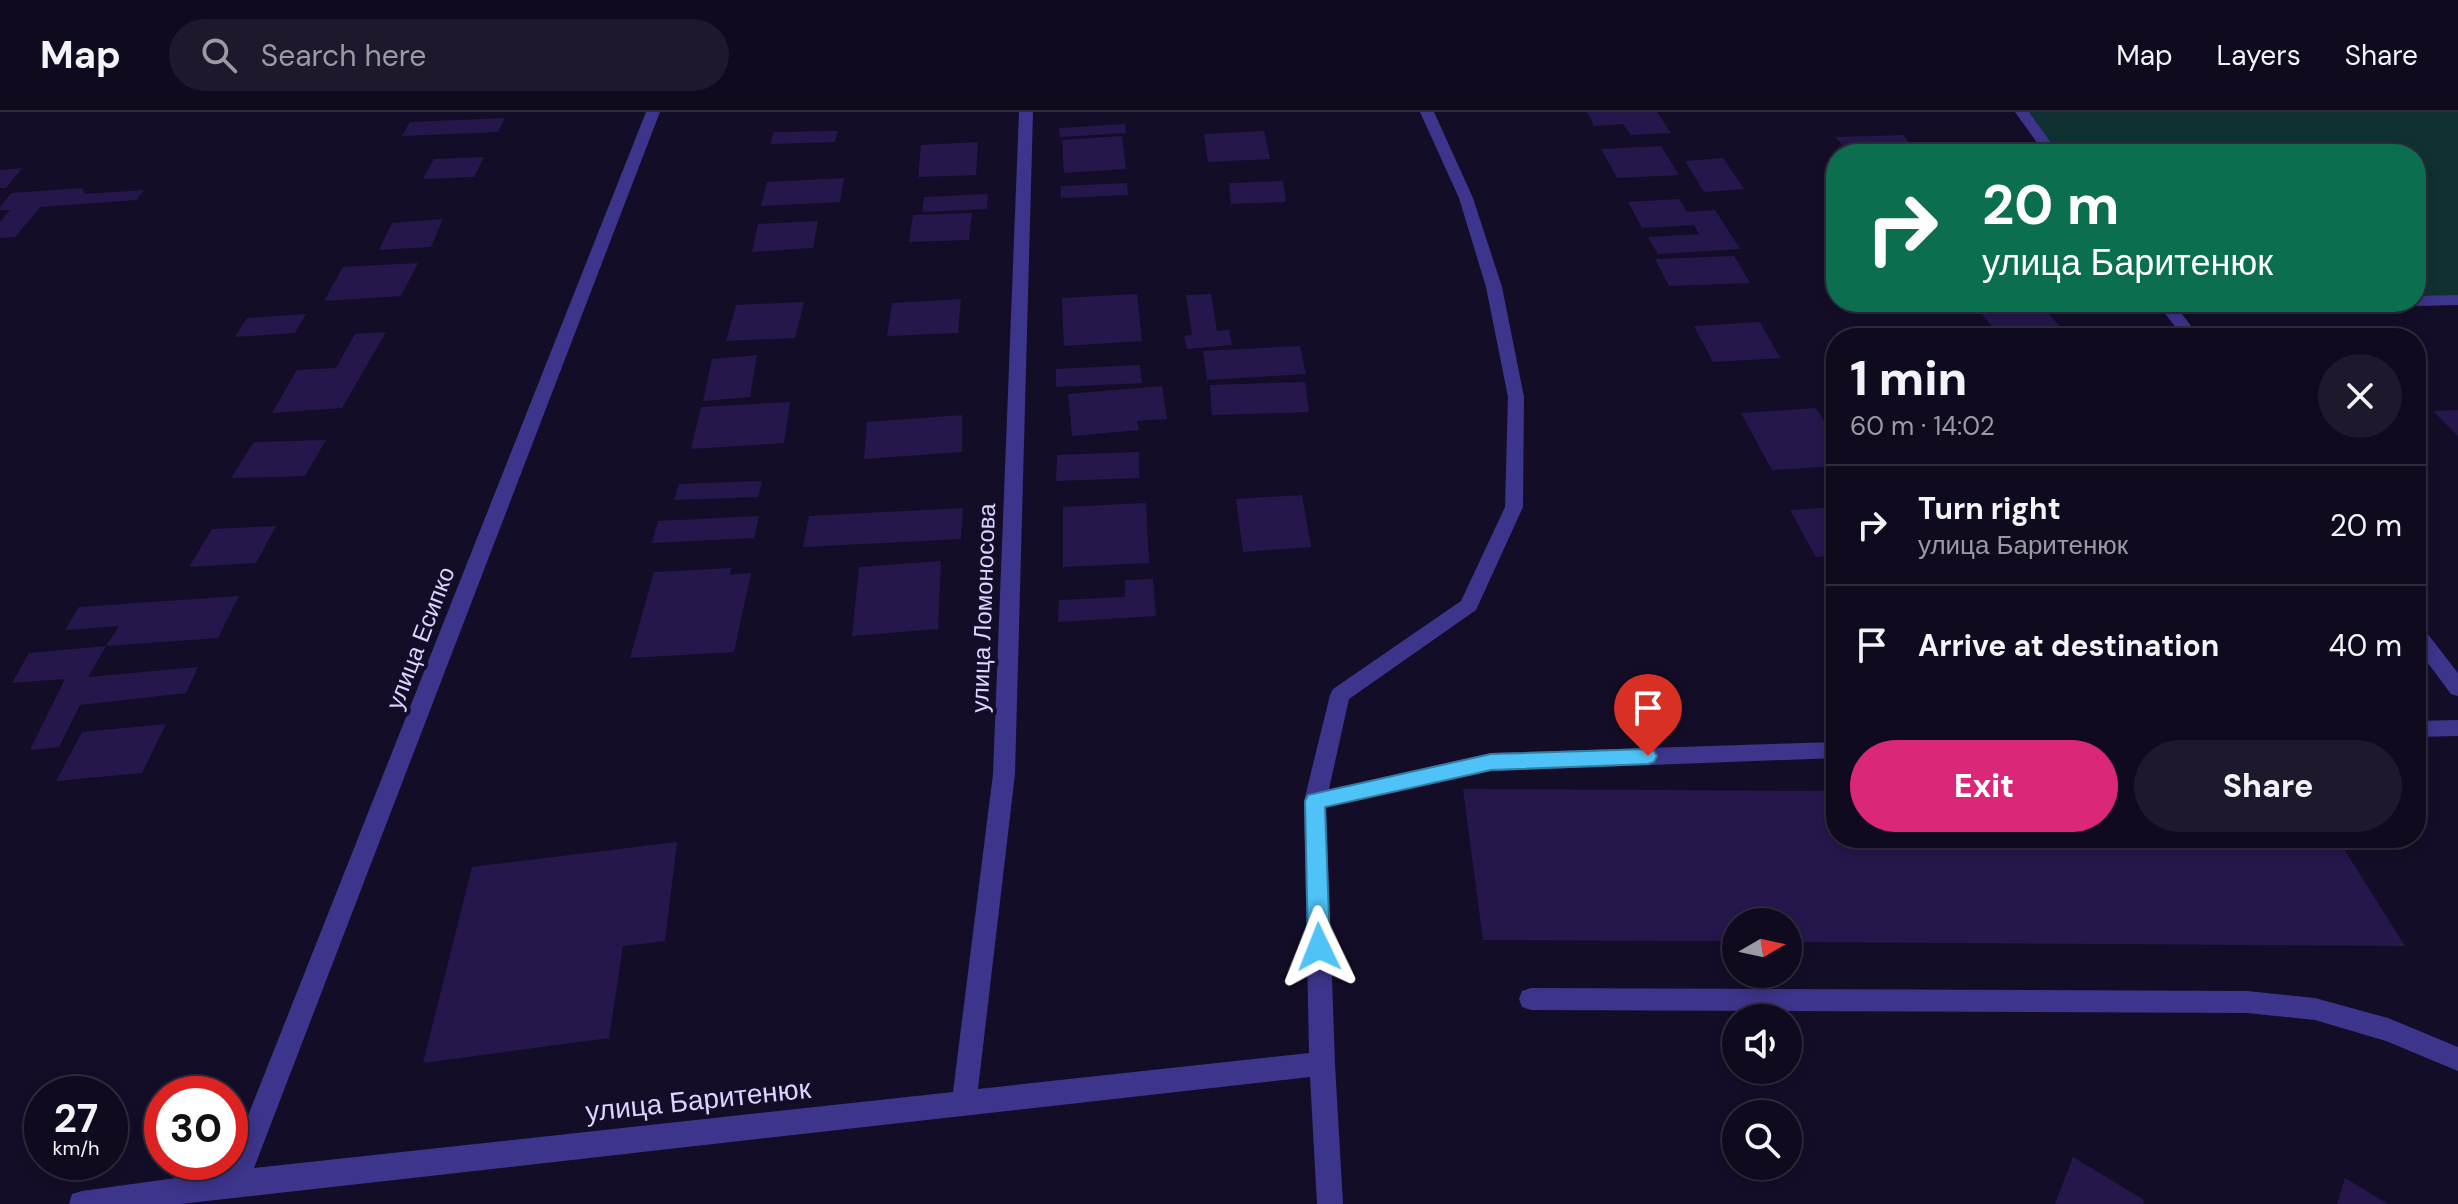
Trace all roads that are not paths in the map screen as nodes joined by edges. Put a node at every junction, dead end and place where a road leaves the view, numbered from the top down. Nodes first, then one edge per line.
1 (653, 112) edge
2 (1026, 112) edge
3 (1427, 112) edge
4 (2022, 112) edge
5 (2045, 144) edge
6 (2458, 300) edge
7 (2426, 301) edge
8 (2172, 312) edge
9 (2184, 328) edge
10 (2426, 646) edge
11 (2458, 688) edge
12 (2458, 728) edge
13 (2426, 729) edge
14 (1826, 750) edge
15 (1315, 801) junction
16 (1531, 999) dead end
17 (2458, 1059) edge
18 (1322, 1064) junction
19 (964, 1103) junction
20 (235, 1183) junction
21 (82, 1204) edge
22 (1330, 1204) edge

1 - 20 street, улица Есипко
2 - 19 street, улица Ломоносова
3 - 15 street
4 - 5 street
6 - 7 street
8 - 9 street
10 - 11 street
12 - 13 street
14 - 15 street
15 - 18 street
16 - 17 street
18 - 19 street, улица Баритенюк
18 - 22 street
19 - 20 street, улица Баритенюк
20 - 21 street, улица Баритенюк

